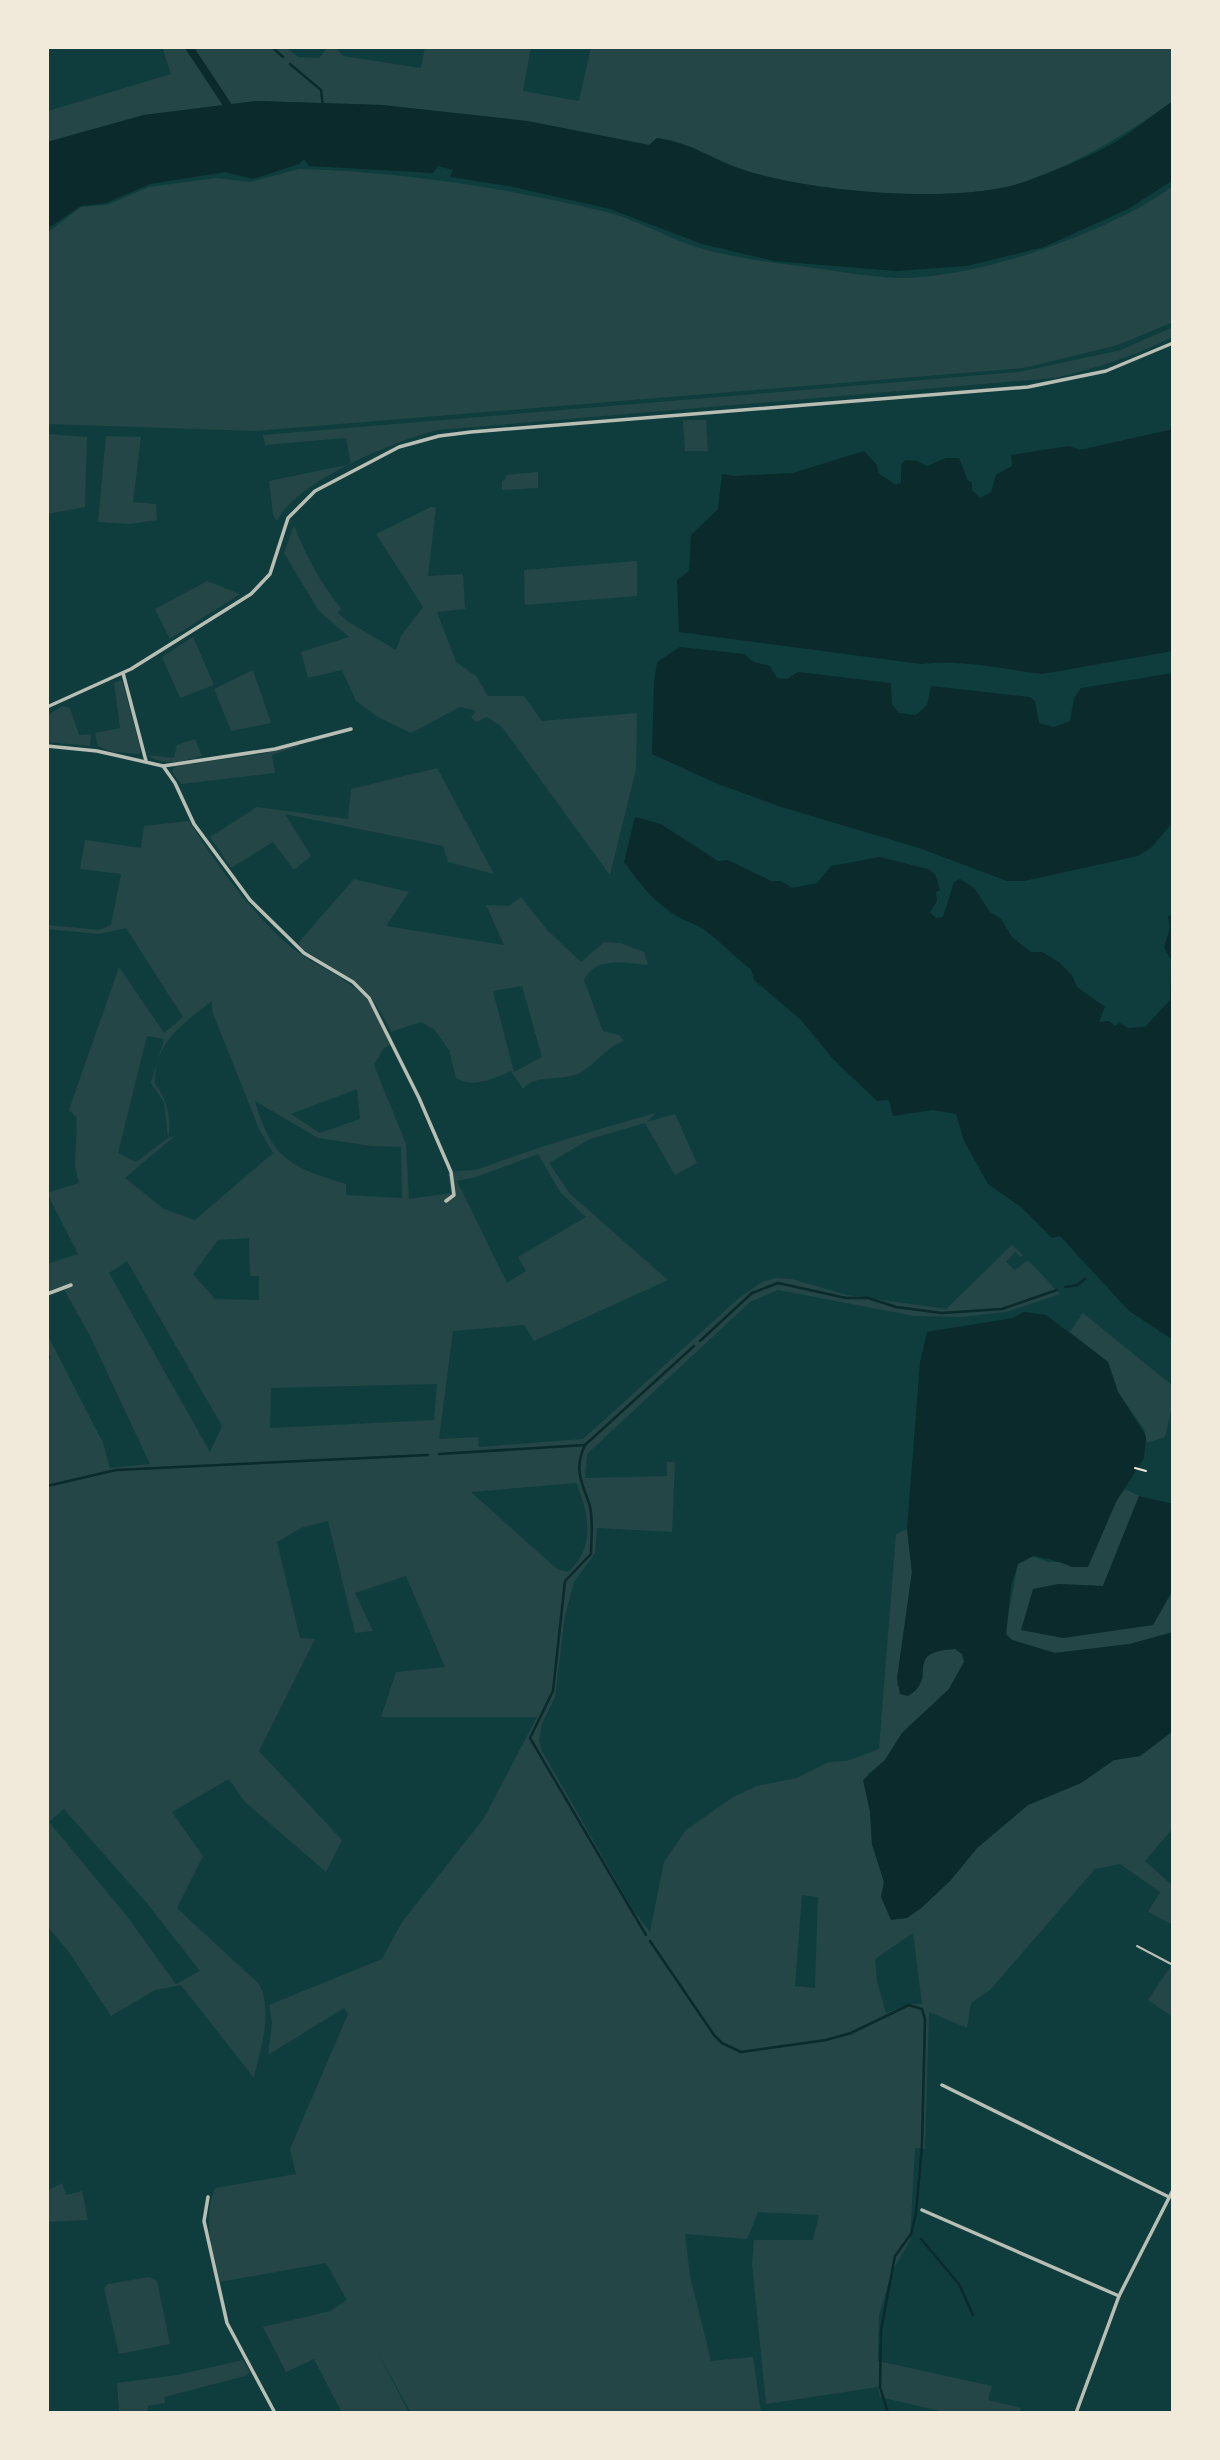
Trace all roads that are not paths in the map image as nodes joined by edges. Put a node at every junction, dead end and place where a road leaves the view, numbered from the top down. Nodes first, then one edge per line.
1 (1173, 343) edge
2 (123, 673) junction
3 (47, 707) edge
4 (351, 729) dead end
5 (47, 746) edge
6 (146, 761) junction
7 (163, 766) junction
8 (446, 1201) dead end
9 (71, 1285) dead end
10 (47, 1294) edge
11 (1137, 1946) dead end
12 (1173, 1965) edge
13 (942, 2085) dead end
14 (1173, 2190) edge
15 (208, 2196) dead end
16 (1169, 2197) junction
17 (922, 2210) dead end
18 (1119, 2296) junction
19 (275, 2413) edge
20 (1076, 2413) edge

1 - 2 street
2 - 3 street
2 - 6 street
4 - 7 street
5 - 6 street
6 - 7 street
7 - 8 street
9 - 10 street
11 - 12 lane
13 - 16 street
14 - 16 street
15 - 19 street
16 - 18 street
17 - 18 street
18 - 20 street

